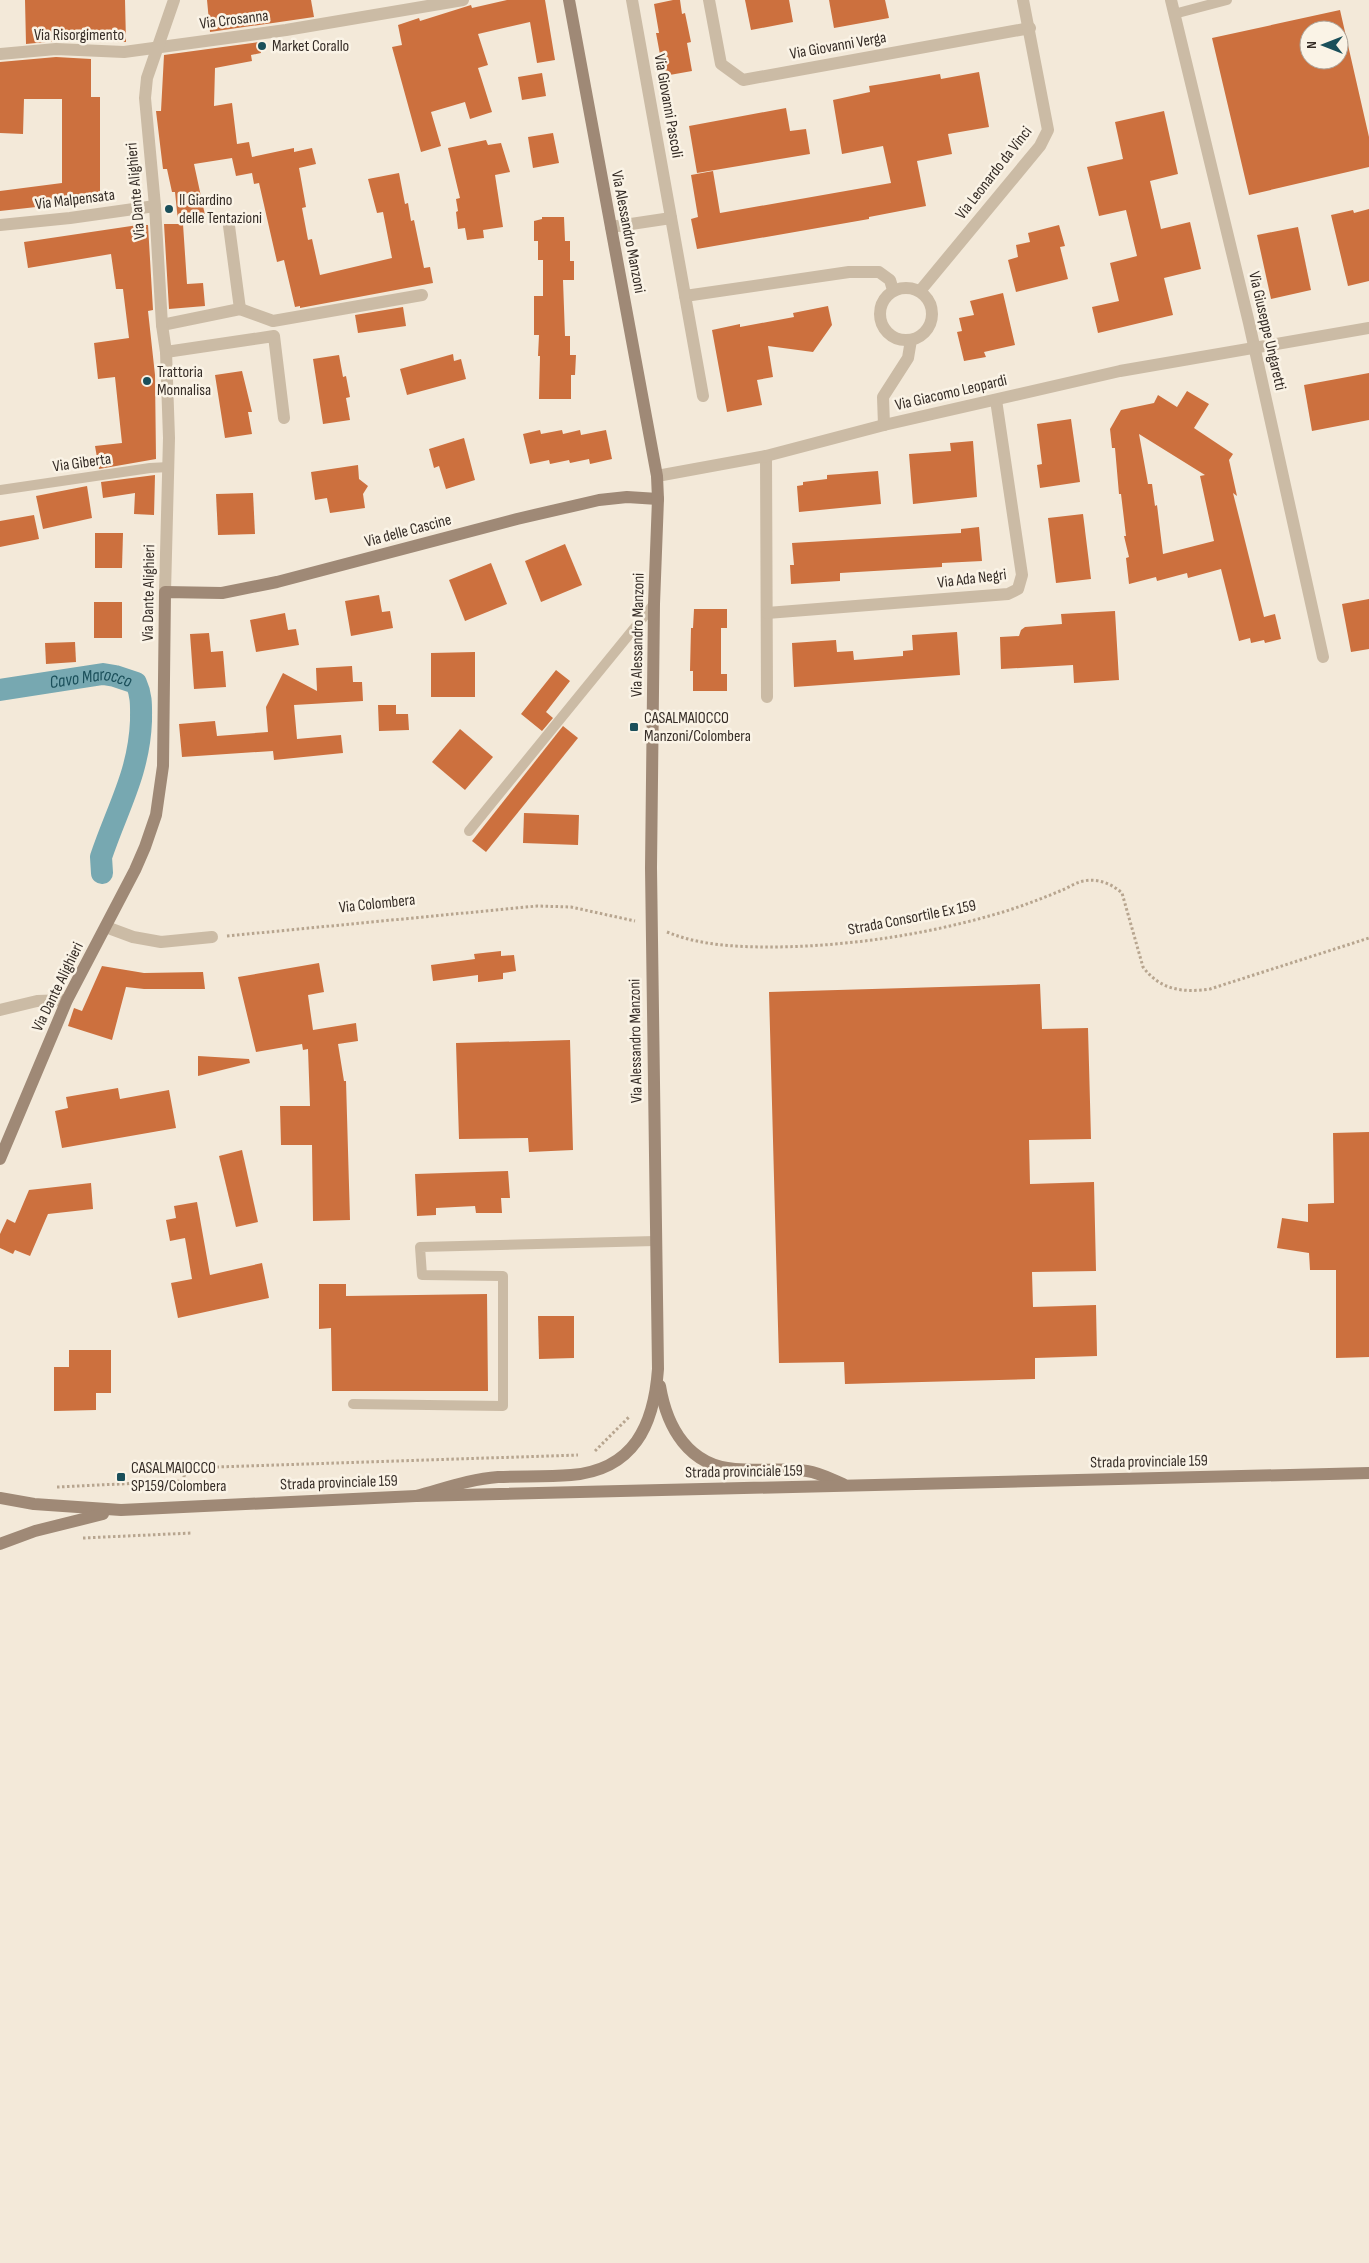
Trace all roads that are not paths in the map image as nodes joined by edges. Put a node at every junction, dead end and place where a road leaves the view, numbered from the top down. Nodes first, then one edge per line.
1 (174, 0) edge
2 (463, 0) edge
3 (568, 0) edge
4 (632, 0) edge
5 (709, 0) edge
6 (1023, 0) edge
7 (1171, 0) edge
8 (1227, 0) edge
9 (1174, 14) junction
10 (1030, 28) junction
11 (157, 47) junction
12 (0, 54) edge
13 (155, 206) junction
14 (671, 218) junction
15 (0, 225) edge
16 (229, 226) dead end
17 (611, 227) junction
18 (892, 290) junction
19 (920, 291) junction
20 (422, 295) dead end
21 (685, 296) junction
22 (240, 308) junction
23 (162, 325) junction
24 (1369, 328) edge
25 (911, 340) junction
26 (1254, 348) junction
27 (166, 352) junction
28 (703, 396) dead end
29 (996, 400) junction
30 (284, 418) dead end
31 (884, 425) junction
32 (766, 456) junction
33 (169, 467) junction
34 (656, 476) junction
35 (0, 490) edge
36 (658, 499) junction
37 (166, 592) junction
38 (654, 604) junction
39 (767, 613) junction
40 (1323, 657) dead end
41 (767, 697) dead end
42 (469, 831) dead end
43 (106, 927) junction
44 (212, 937) road end
45 (67, 1000) junction
46 (0, 1010) edge
47 (0, 1159) edge
48 (655, 1241) junction
49 (658, 1369) junction
50 (354, 1404) dead end
51 (1369, 1473) edge
52 (848, 1486) junction
53 (416, 1496) junction
54 (0, 1498) edge
55 (121, 1510) junction
56 (0, 1544) edge

1 - 11 street, Via Dante Alighieri
2 - 11 street, Via Crosanna
3 - 17 street, Via Alessandro Manzoni
4 - 14 street, Via Giovanni Pascoli
5 - 10 street, Via Giovanni Verga
6 - 10 street, Via Leonardo da Vinci
7 - 9 street, Via Giuseppe Ungaretti
8 - 9 lane
9 - 26 street, Via Giuseppe Ungaretti
10 - 19 street, Via Leonardo da Vinci
11 - 12 street, Via Risorgimento
11 - 13 street, Via Dante Alighieri
13 - 15 street, Via Malpensata
13 - 23 street, Via Dante Alighieri
14 - 17 street
14 - 21 street, Via Giovanni Pascoli
16 - 22 street
17 - 34 street, Via Alessandro Manzoni
18 - 19 street
18 - 21 street
18 - 25 street
19 - 25 street
20 - 22 street
21 - 28 street, Via Giovanni Pascoli
22 - 23 street
23 - 27 street, Via Dante Alighieri
24 - 26 street, Via Giacomo Leopardi
25 - 31 street
26 - 29 street, Via Giacomo Leopardi
26 - 40 street, Via Giuseppe Ungaretti
27 - 30 street
27 - 33 street, Via Dante Alighieri
29 - 31 street, Via Giacomo Leopardi
29 - 39 street, Via Ada Negri
31 - 32 street, Via Giacomo Leopardi
32 - 34 street, Via Giacomo Leopardi
32 - 39 street
33 - 35 lane, Via Giberta
33 - 37 street, Via Dante Alighieri
34 - 36 street, Via Alessandro Manzoni
36 - 37 street, Via delle Cascine
36 - 38 street, Via Alessandro Manzoni
37 - 43 street, Via Dante Alighieri
38 - 42 lane
38 - 48 street, Via Alessandro Manzoni
39 - 41 street
43 - 44 street
43 - 45 street, Via Dante Alighieri
45 - 46 street
45 - 47 street, Via Dante Alighieri
48 - 49 street, Via Alessandro Manzoni
48 - 50 lane
49 - 52 street
49 - 53 street
51 - 52 street, Strada provinciale 159
52 - 53 street, Strada provinciale 159
53 - 55 street, Strada provinciale 159
54 - 55 street, Strada provinciale 159
55 - 56 street, Strada provinciale 159

